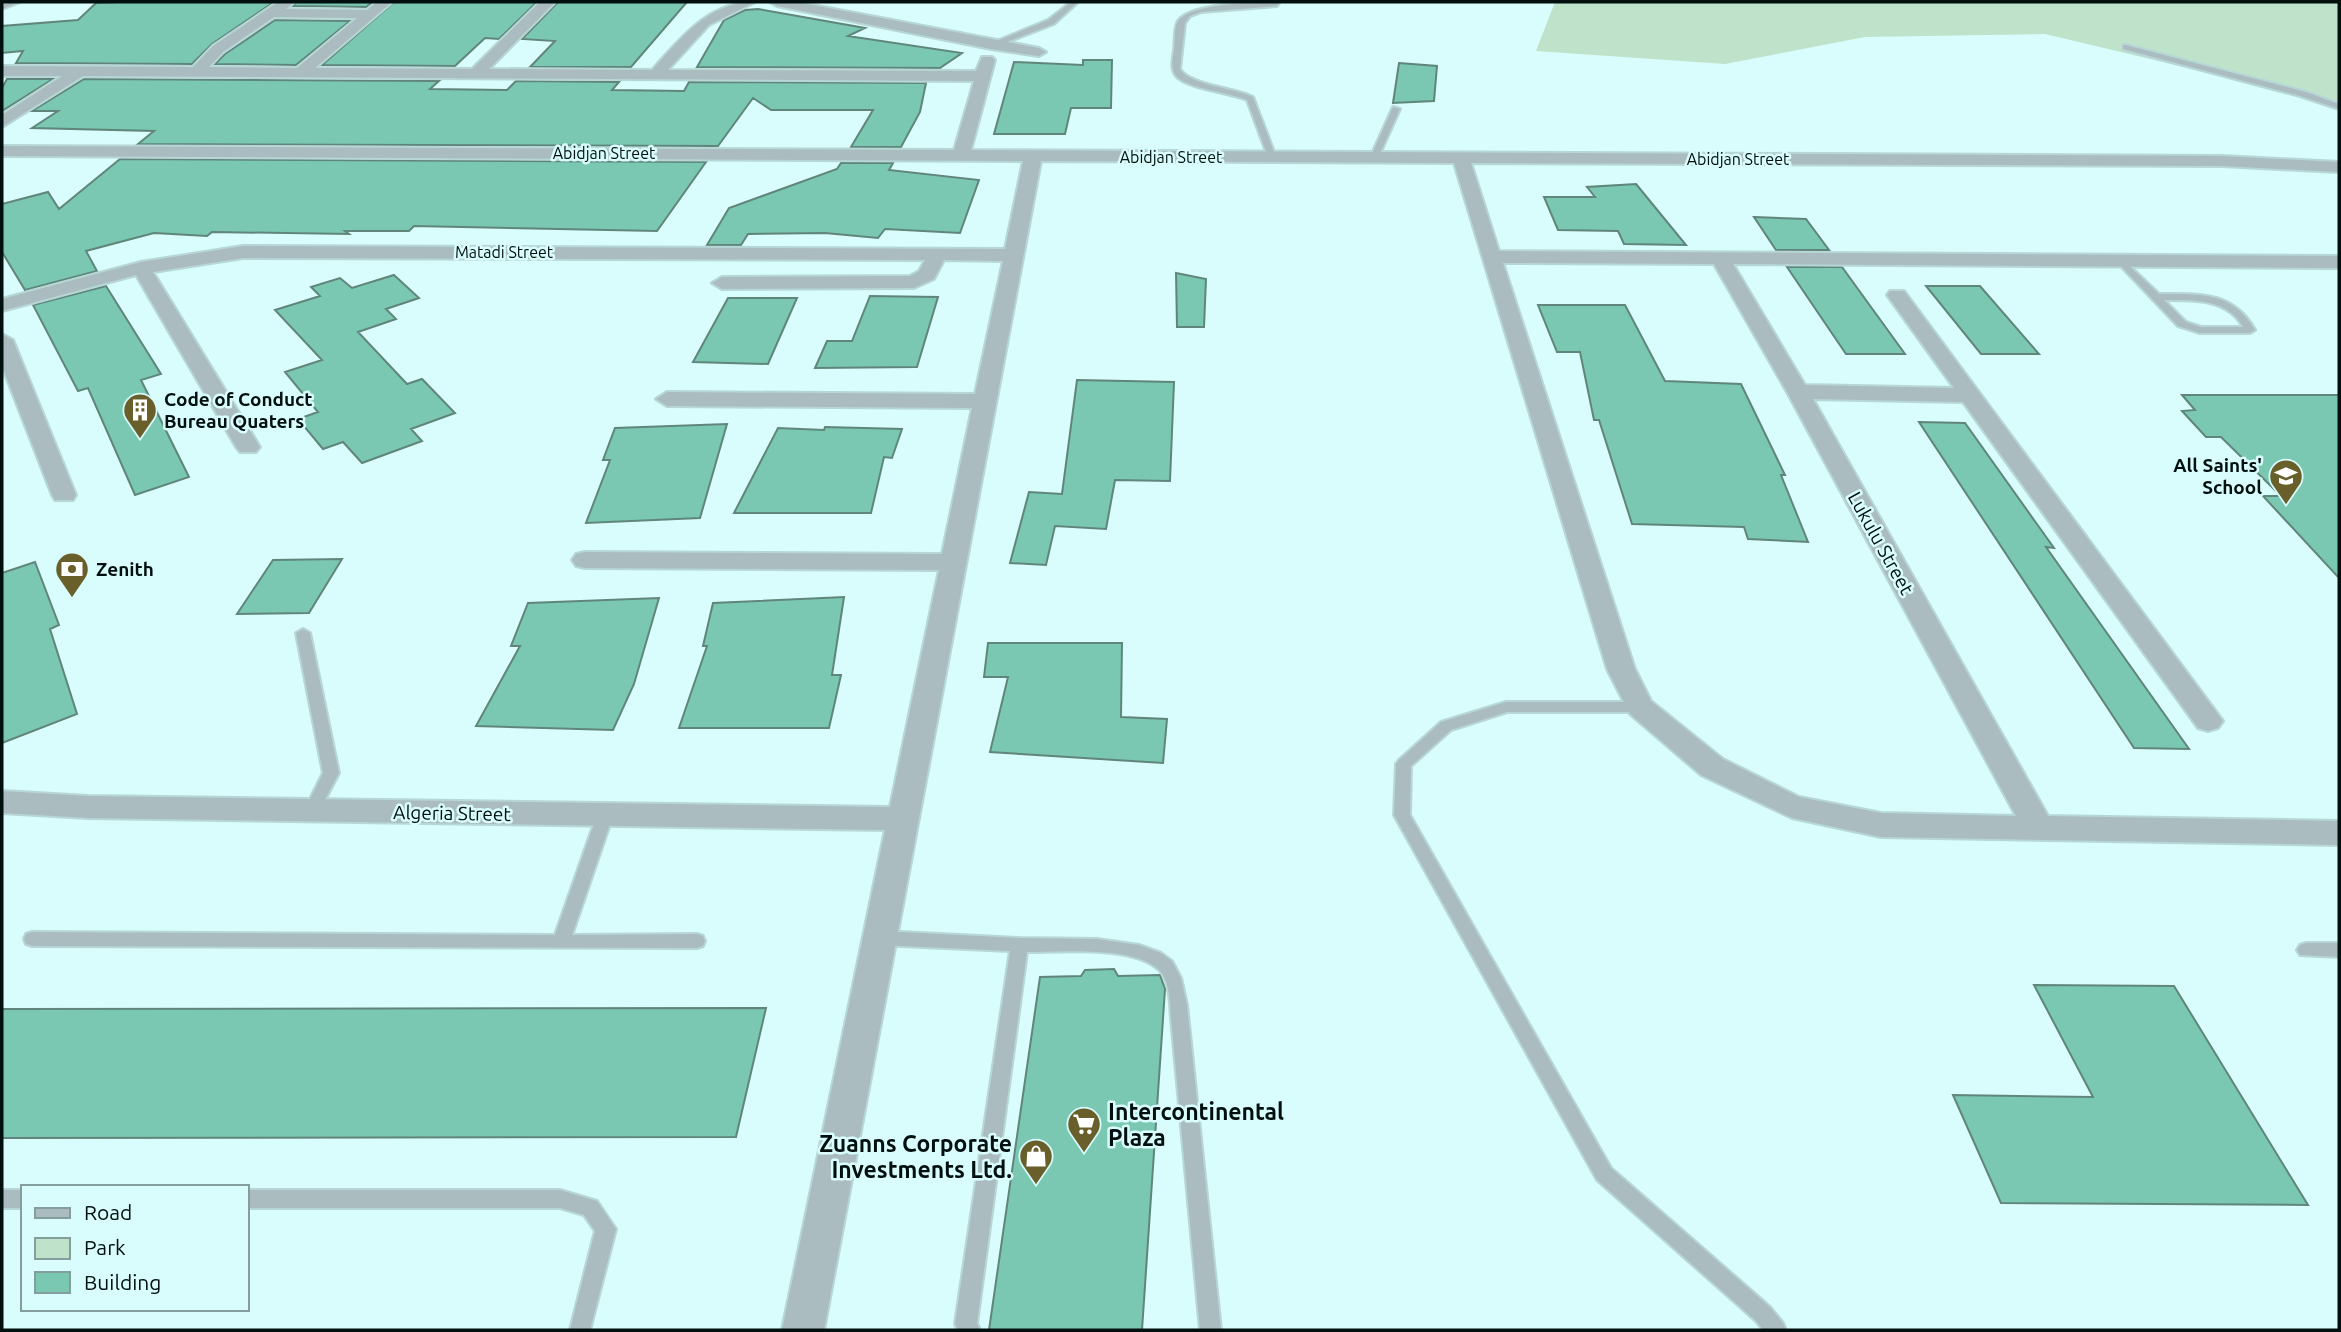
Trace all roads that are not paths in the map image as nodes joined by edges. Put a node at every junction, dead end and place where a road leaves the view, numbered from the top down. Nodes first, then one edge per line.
1 (17, 2) edge
2 (287, 2) edge
3 (385, 2) edge
4 (548, 2) edge
5 (748, 2) edge
6 (777, 2) edge
7 (1074, 2) edge
8 (1277, 4) dead end
9 (2, 8) edge
10 (270, 13) junction
11 (369, 14) junction
12 (990, 45) junction
13 (2126, 47) dead end
14 (1039, 52) dead end
15 (2, 71) edge
16 (79, 72) junction
17 (197, 72) junction
18 (301, 72) junction
19 (477, 72) junction
20 (657, 74) junction
21 (982, 76) junction
22 (2339, 107) edge
23 (1396, 109) dead end
24 (2, 122) edge
25 (2, 151) edge
26 (961, 155) junction
27 (1033, 156) junction
28 (1272, 157) junction
29 (1374, 158) junction
30 (1461, 158) junction
31 (2339, 167) edge
32 (937, 255) junction
33 (1013, 255) junction
34 (1494, 257) junction
35 (1720, 258) junction
36 (2120, 260) junction
37 (2339, 262) edge
38 (141, 268) junction
39 (722, 283) dead end
40 (1897, 295) dead end
41 (2156, 297) junction
42 (2, 304) edge
43 (2, 340) edge
44 (1798, 392) junction
45 (1968, 396) junction
46 (667, 399) dead end
47 (985, 401) junction
48 (248, 447) dead end
49 (64, 495) dead end
50 (585, 560) dead end
51 (951, 562) junction
52 (303, 633) dead end
53 (1640, 707) junction
54 (2208, 721) dead end
55 (2, 802) edge
56 (312, 811) junction
57 (605, 815) junction
58 (903, 819) junction
59 (2040, 830) junction
60 (2339, 833) edge
61 (880, 938) junction
62 (32, 939) dead end
63 (697, 941) dead end
64 (561, 942) junction
65 (1019, 945) junction
66 (2306, 950) dead end
67 (2339, 950) edge
68 (2, 1199) edge
69 (21, 1199) edge
70 (248, 1199) edge
71 (580, 1330) edge
72 (803, 1330) edge
73 (969, 1330) edge
74 (1211, 1330) edge
75 (1776, 1330) edge

1 - 9 lane
2 - 10 street
3 - 11 street
4 - 19 street
5 - 20 street
6 - 12 street
7 - 12 lane
8 - 28 lane
10 - 11 street
10 - 17 street
11 - 18 street
12 - 14 street
12 - 21 street
13 - 22 lane
15 - 16 street
16 - 17 street
16 - 24 street
17 - 18 street
18 - 19 street
19 - 20 street
20 - 21 street
21 - 26 street
23 - 29 lane
25 - 26 street, Abidjan Street
26 - 27 street, Abidjan Street
27 - 28 street, Abidjan Street
27 - 33 street
28 - 29 street, Abidjan Street
29 - 30 street, Abidjan Street
30 - 31 street, Abidjan Street
30 - 34 street
32 - 33 street, Matadi Street
32 - 38 street, Matadi Street
32 - 39 street
33 - 47 street
34 - 35 street
34 - 53 street
35 - 36 street
35 - 44 street, Lukulu Street
36 - 37 street
36 - 41 lane
38 - 42 street, Matadi Street
38 - 48 street
40 - 45 street
41 - 41 lane
43 - 49 street
44 - 45 street
44 - 59 street, Lukulu Street
45 - 54 street
46 - 47 street
47 - 51 street
50 - 51 street
51 - 58 street
52 - 56 lane
53 - 59 street
53 - 75 lane
55 - 56 street, Algeria Street
56 - 57 street, Algeria Street
57 - 58 street, Algeria Street
57 - 64 lane
58 - 61 street
59 - 60 street
61 - 65 lane
61 - 72 street
62 - 64 lane
63 - 64 lane
65 - 73 lane
65 - 74 lane
66 - 67 lane
68 - 69 lane
70 - 71 lane

